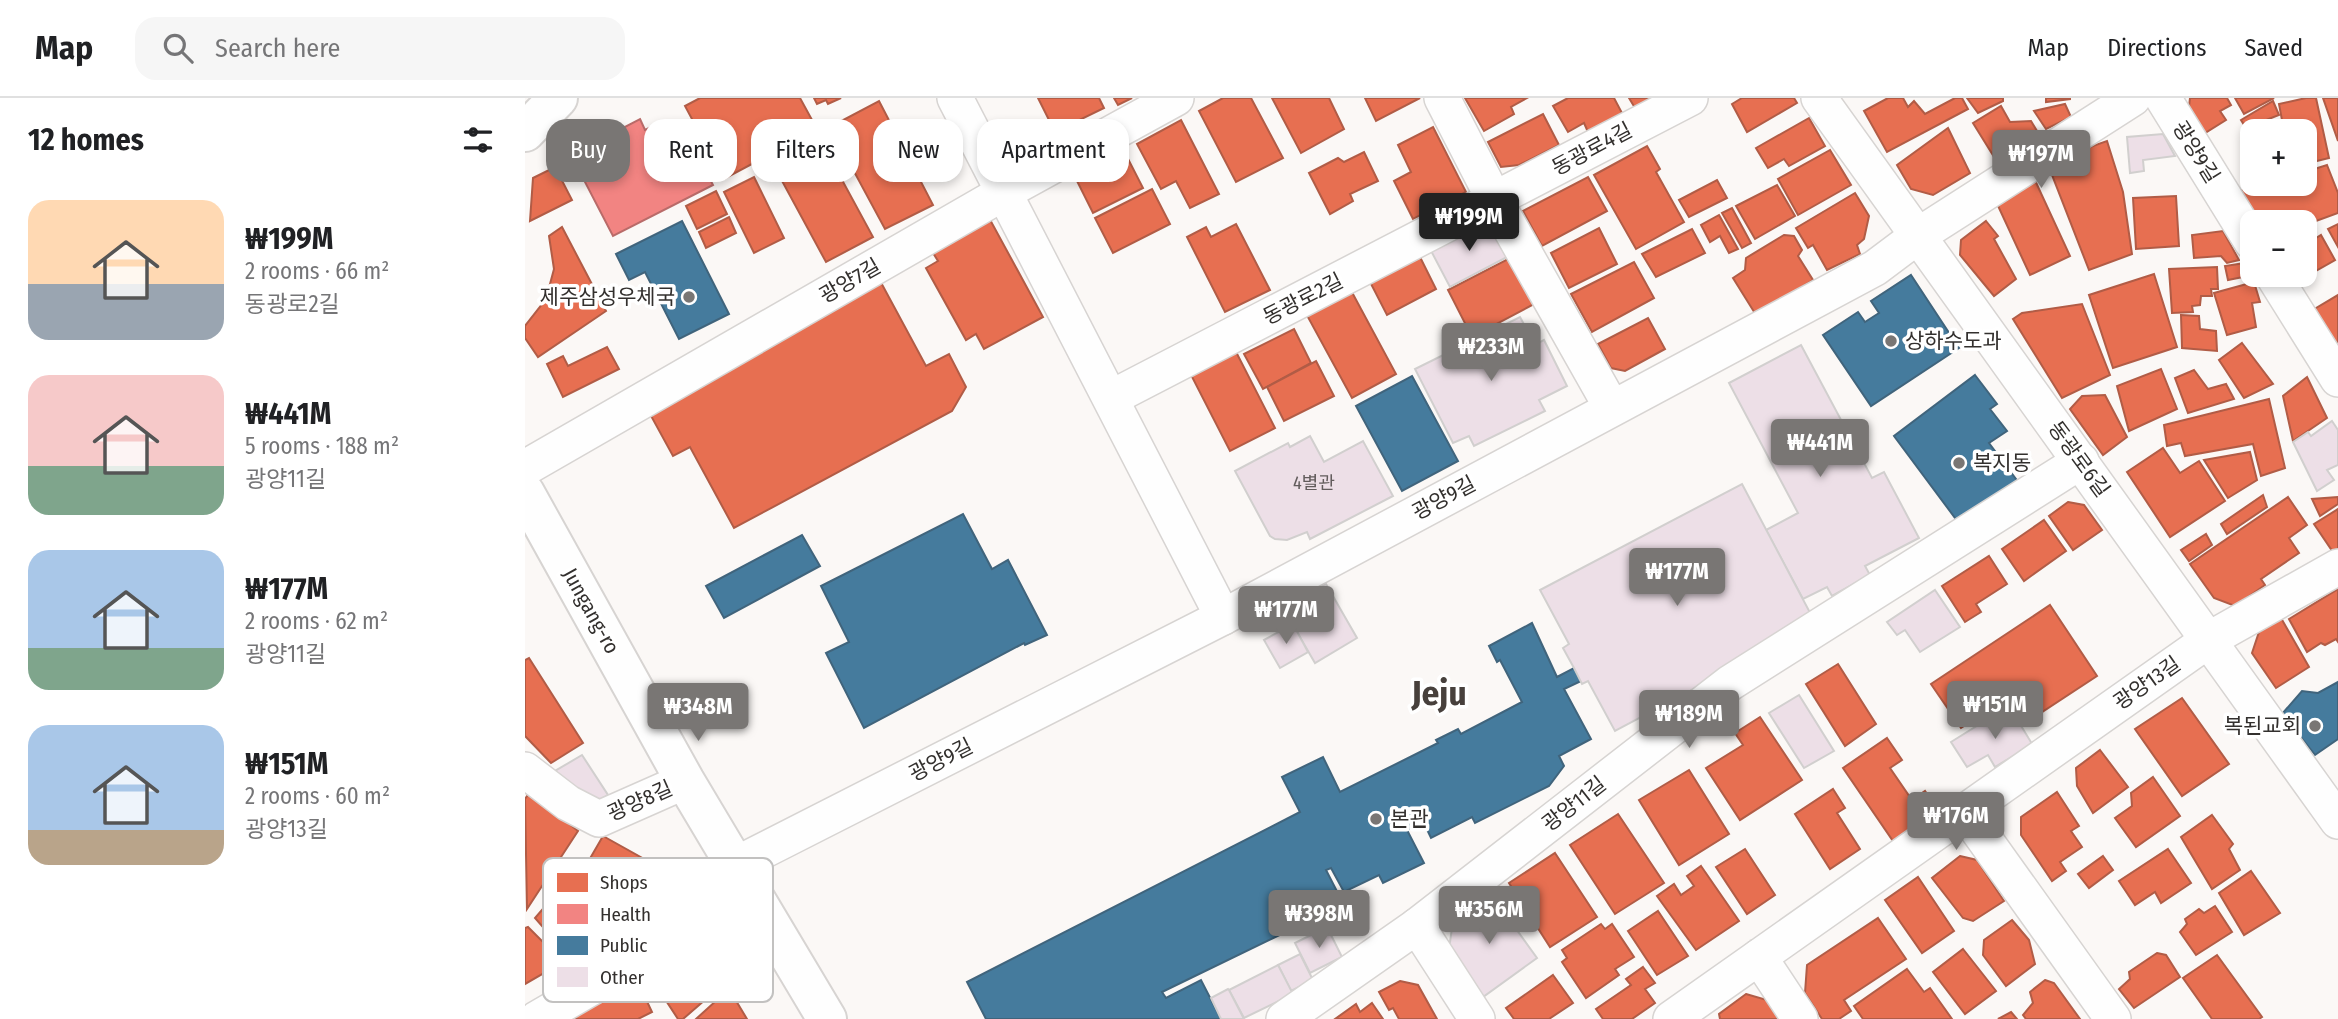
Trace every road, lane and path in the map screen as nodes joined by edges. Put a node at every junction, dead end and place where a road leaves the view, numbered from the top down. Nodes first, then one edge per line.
1 (539, 98) edge
2 (558, 98) edge
3 (955, 98) edge
4 (1176, 98) edge
5 (1442, 98) edge
6 (1690, 98) edge
7 (1819, 98) edge
8 (2133, 98) edge
9 (2162, 98) edge
10 (525, 105) edge
11 (525, 132) edge
12 (1003, 193) junction
13 (1495, 201) junction
14 (2240, 223) edge
15 (1919, 235) junction
16 (2280, 287) edge
17 (2338, 379) edge
18 (1111, 398) junction
19 (1612, 408) junction
20 (2081, 461) junction
21 (525, 468) edge
22 (525, 494) edge
23 (2338, 567) edge
24 (1223, 617) junction
25 (2210, 639) junction
26 (525, 770) edge
27 (685, 781) junction
28 (1965, 812) junction
29 (2338, 821) edge
30 (731, 858) edge
31 (773, 864) edge
32 (1417, 926) junction
33 (773, 929) edge
34 (1759, 957) junction
35 (562, 1002) edge
36 (537, 1019) edge
37 (827, 1019) edge
38 (1284, 1019) edge
39 (1476, 1019) edge
40 (1671, 1019) edge
41 (1800, 1019) edge
42 (2113, 1019) edge

1 - 10 main road
2 - 11 main road
3 - 12 street
4 - 12 street, 광양7길
5 - 13 street
6 - 13 street, 동광로4길
7 - 15 street, 동광로6길
8 - 15 street, 광양9길
9 - 14 street, 광양9길
12 - 18 street
12 - 21 street, 광양7길
13 - 18 street, 동광로2길
13 - 19 street
15 - 19 street, 광양9길
15 - 20 street, 동광로6길
16 - 17 street
18 - 24 street
19 - 24 street, 광양9길
20 - 25 street, 동광로6길
20 - 32 street, 광양11길
22 - 27 main road, Jungang-ro
23 - 25 street, 광양13길
24 - 31 street, 광양9길
25 - 28 street, 광양13길
25 - 29 street, 동광로6길
26 - 27 street, 광양8길
27 - 30 main road, Jungang-ro
28 - 34 street, 광양13길
28 - 42 street
32 - 38 street, 광양11길
32 - 39 street
33 - 37 main road, Jungang-ro
34 - 40 street, 광양13길
34 - 41 street
35 - 36 street, 광양9길

